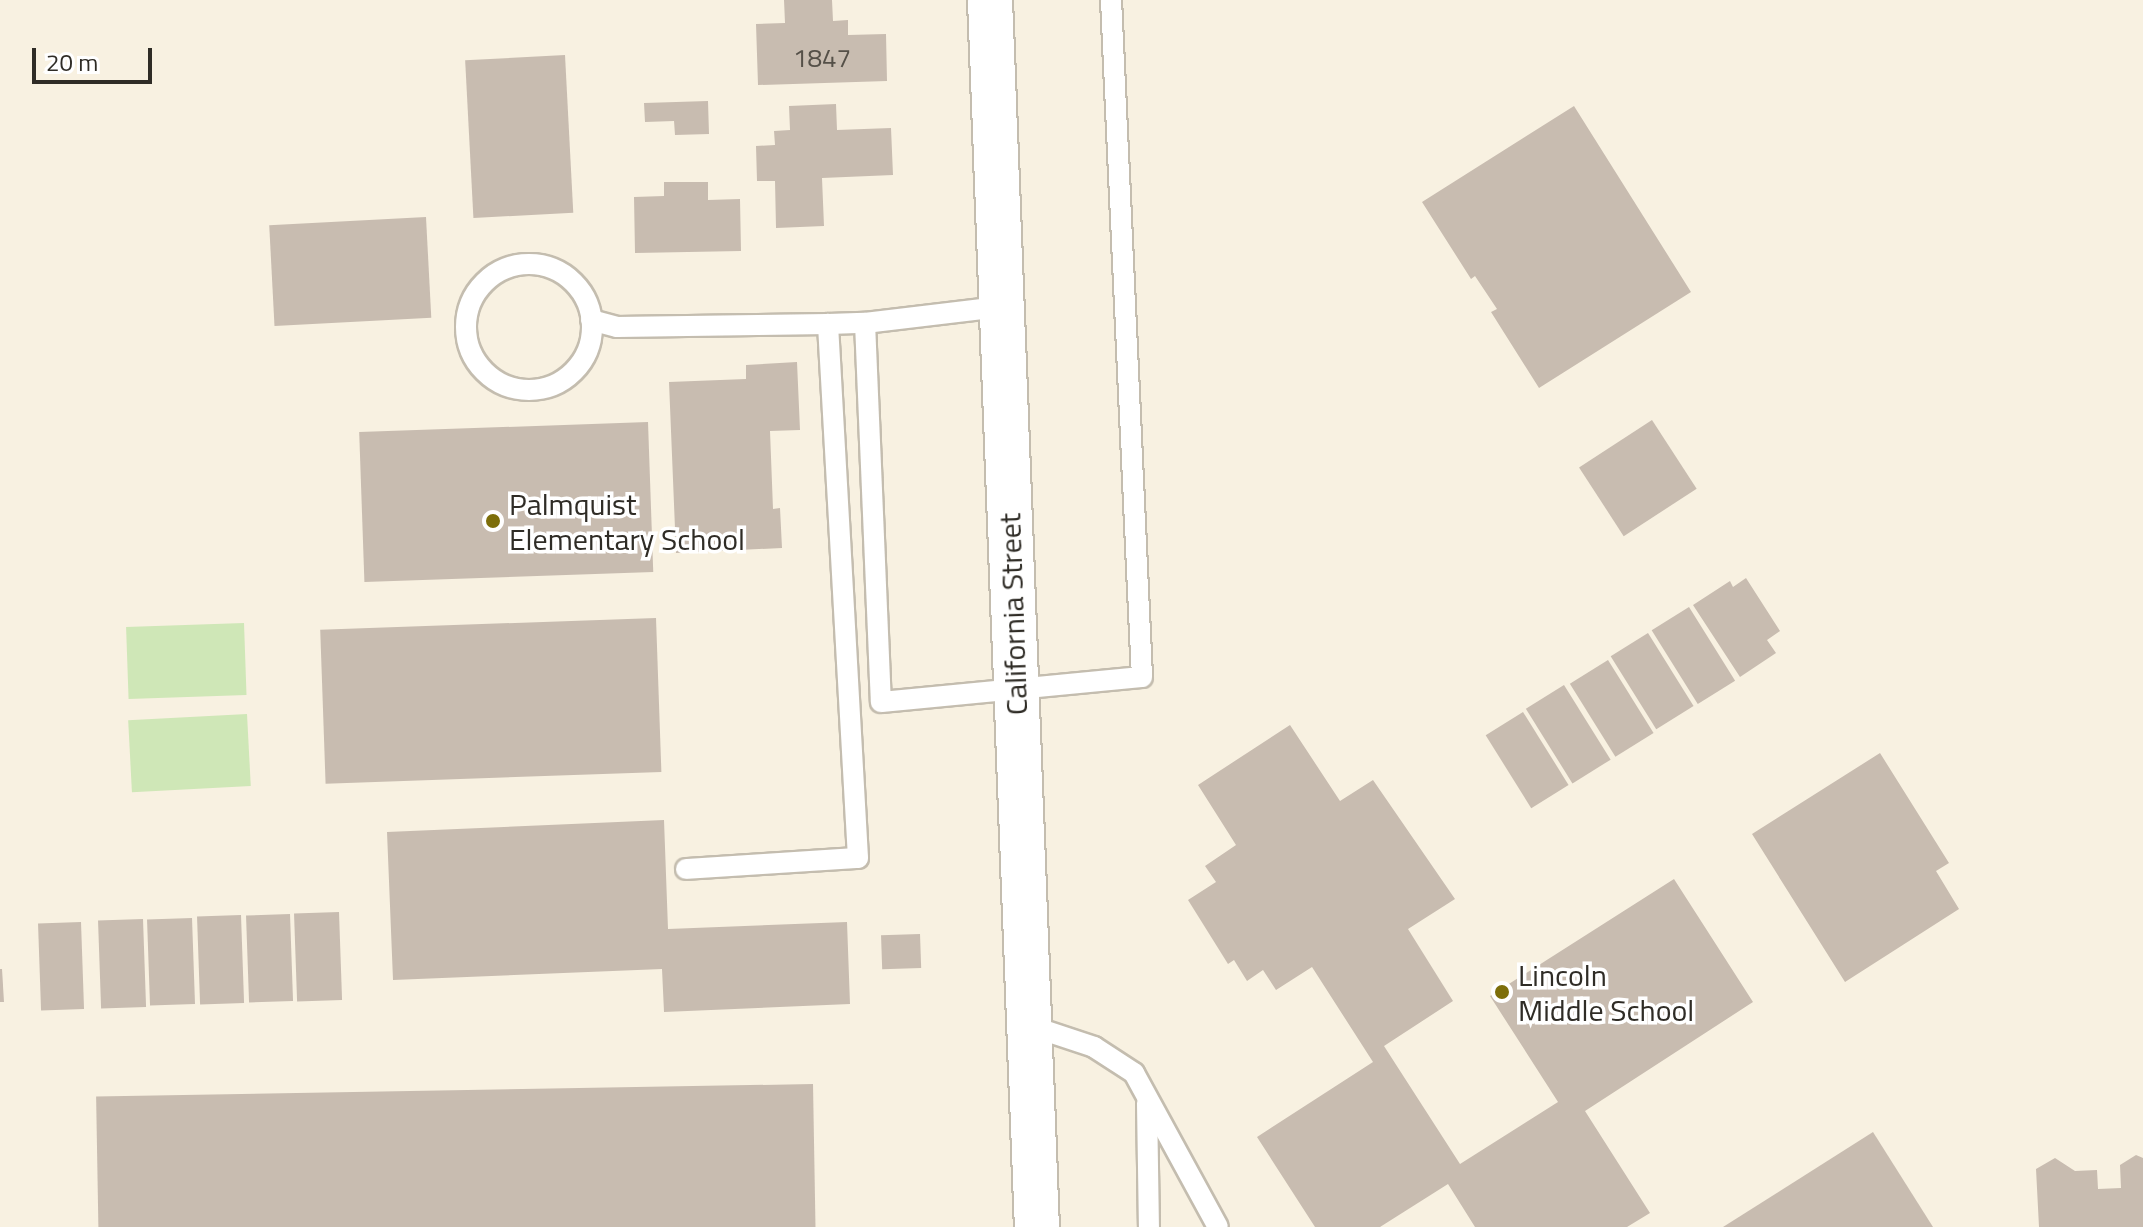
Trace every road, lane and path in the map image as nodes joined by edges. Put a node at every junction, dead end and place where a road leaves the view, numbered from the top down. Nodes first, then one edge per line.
1 (990, 0) edge
2 (1111, 0) edge
3 (999, 307) junction
4 (591, 320) junction
5 (865, 323) junction
6 (828, 324) junction
7 (1016, 689) junction
8 (881, 702) junction
9 (846, 705) junction
10 (686, 869) dead end
11 (1027, 1024) junction
12 (1147, 1097) junction
13 (1037, 1227) edge
14 (1149, 1227) edge
15 (1218, 1227) edge

1 - 3 main road, California Street
2 - 7 lane
3 - 5 lane
3 - 7 main road, California Street
4 - 4 lane
4 - 6 lane
5 - 6 lane
5 - 8 lane
6 - 9 lane
7 - 8 lane
7 - 11 main road, California Street
8 - 9 lane
9 - 10 lane
11 - 12 lane
11 - 13 main road, California Street
12 - 14 lane
12 - 15 lane

